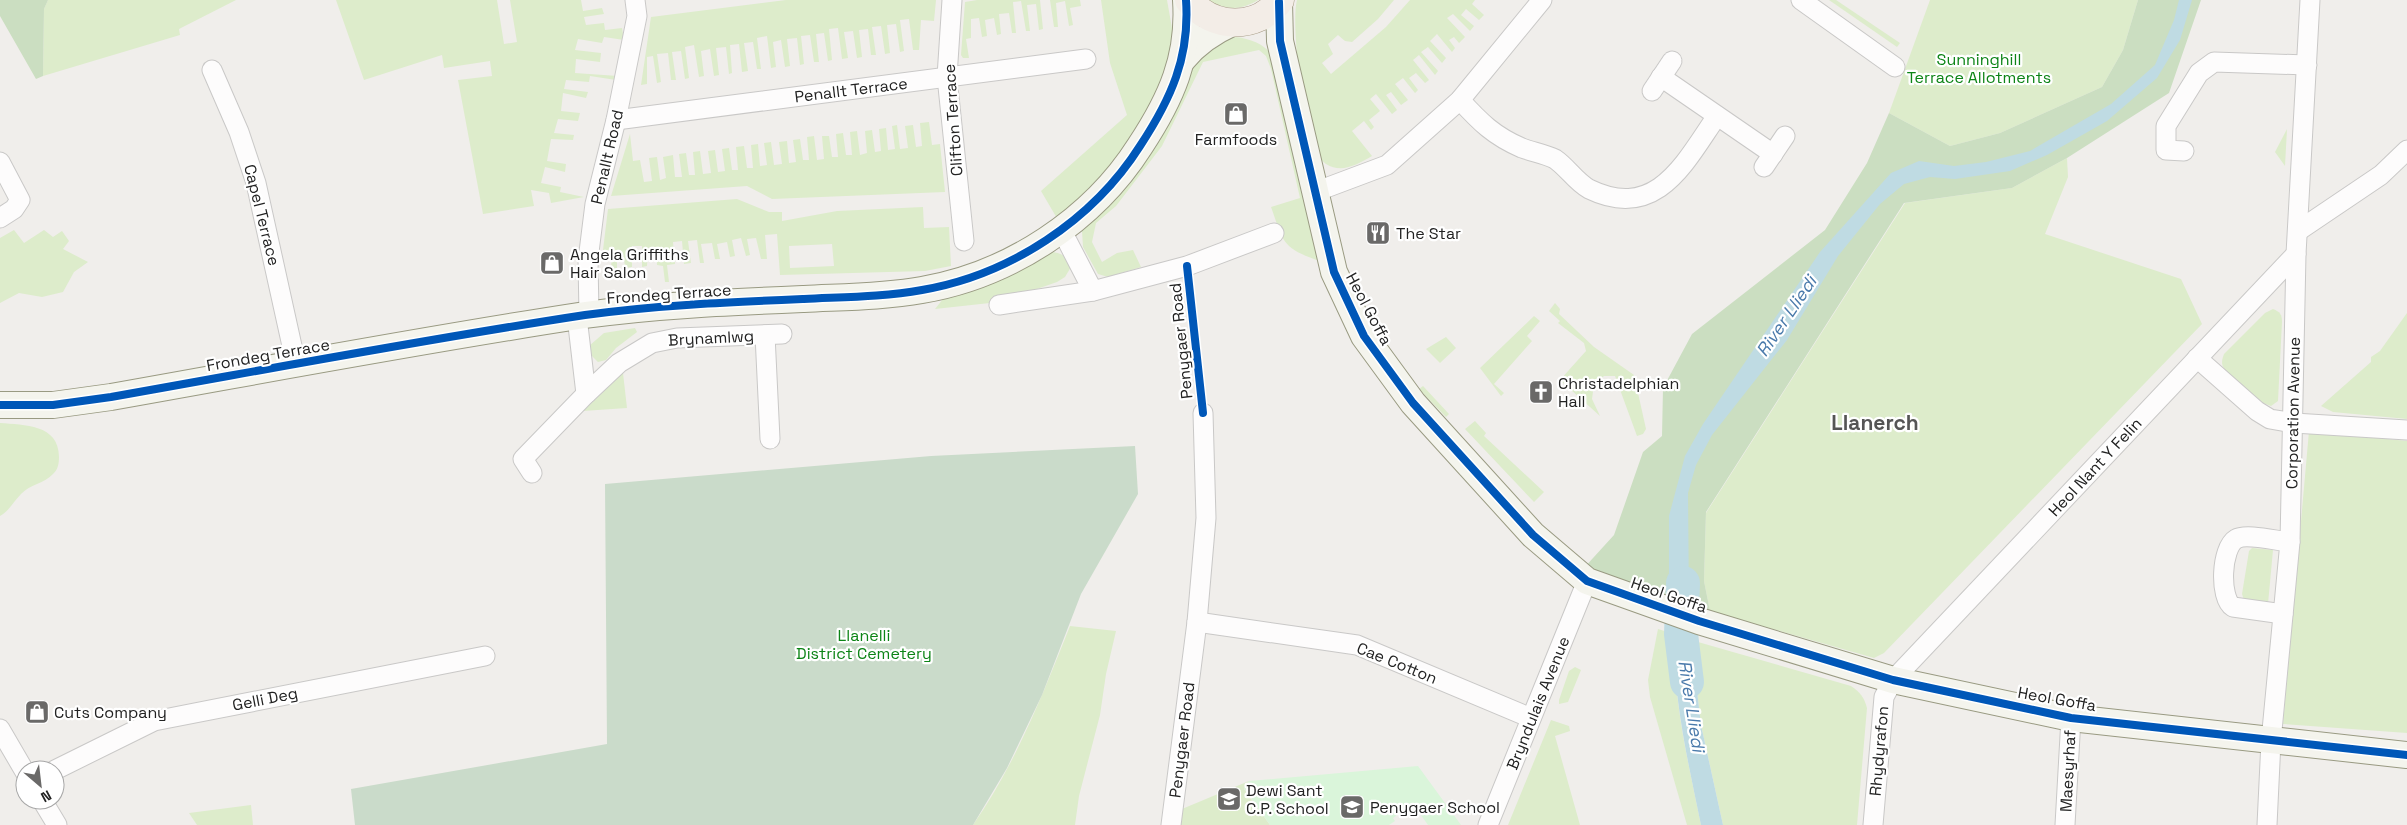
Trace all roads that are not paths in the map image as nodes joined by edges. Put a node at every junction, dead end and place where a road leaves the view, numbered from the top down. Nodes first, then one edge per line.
1 (635, 0) edge
2 (952, 0) edge
3 (1188, 0) edge
4 (1542, 0) edge
5 (1801, 0) edge
6 (2310, 0) edge
7 (1279, 1) edge
8 (1239, 22) junction
9 (1280, 41) junction
10 (1183, 59) junction
11 (1086, 60) dead end
12 (1672, 61) dead end
13 (2307, 64) junction
14 (1895, 67) dead end
15 (212, 70) dead end
16 (947, 77) junction
17 (1460, 100) junction
18 (1717, 116) junction
19 (616, 120) junction
20 (1785, 136) dead end
21 (2407, 150) edge
22 (2184, 151) dead end
23 (0, 162) edge
24 (1315, 192) junction
25 (0, 218) edge
26 (1061, 229) junction
27 (2298, 231) junction
28 (1274, 233) dead end
29 (964, 241) dead end
30 (2296, 254) junction
31 (1093, 291) junction
32 (999, 305) dead end
33 (583, 316) junction
34 (2197, 358) junction
35 (296, 364) junction
36 (586, 394) junction
37 (0, 405) edge
38 (1203, 412) dead end
39 (2294, 423) junction
40 (2407, 430) edge
41 (770, 439) dead end
42 (532, 473) dead end
43 (2290, 542) junction
44 (1587, 580) junction
45 (2283, 614) junction
46 (1197, 622) junction
47 (485, 656) dead end
48 (1893, 680) junction
49 (1531, 718) junction
50 (2071, 718) junction
51 (0, 729) edge
52 (2271, 741) junction
53 (2407, 755) edge
54 (18, 760) edge
55 (65, 765) edge
56 (48, 810) edge
57 (57, 825) edge
58 (1171, 825) edge
59 (1488, 825) edge
60 (1874, 825) edge
61 (2065, 825) edge
62 (2267, 825) edge

1 - 19 street, Penallt Road
2 - 16 street, Clifton Terrace
3 - 8 main road
3 - 10 street, Frondeg Terrace
4 - 17 street
5 - 14 street
6 - 13 street, Corporation Avenue
7 - 8 main road
7 - 9 street, Heol Goffa
8 - 9 street
8 - 10 street, Frondeg Terrace
9 - 24 street, Heol Goffa
10 - 26 street, Frondeg Terrace
11 - 16 street, Penallt Terrace
12 - 18 street
13 - 22 street
13 - 27 street, Corporation Avenue
15 - 35 street, Capel Terrace
16 - 19 street, Penallt Terrace
16 - 29 street, Clifton Terrace
17 - 18 street
17 - 24 street
18 - 20 street
19 - 33 street, Penallt Road
21 - 27 street
23 - 25 street
24 - 44 street, Heol Goffa
26 - 31 street
26 - 33 street, Frondeg Terrace
27 - 30 street, Corporation Avenue
28 - 31 street
30 - 34 street, Heol Nant Y Felin
30 - 39 street, Corporation Avenue
31 - 32 street
33 - 35 street, Frondeg Terrace
33 - 36 street
34 - 39 street
34 - 48 street, Heol Nant Y Felin
35 - 37 street, Frondeg Terrace
36 - 41 street, Brynamlwg
36 - 42 street, Brynamlwg
38 - 46 street, Penygaer Road
39 - 40 street
39 - 43 street, Corporation Avenue
43 - 45 street, Corporation Avenue
43 - 45 street
44 - 48 street, Heol Goffa
44 - 49 street, Bryndulais Avenue
45 - 52 street, Corporation Avenue
46 - 49 street, Cae Cotton
46 - 58 street, Penygaer Road
47 - 55 street, Gelli Deg
48 - 50 street, Heol Goffa
48 - 60 street, Rhydyrafon
49 - 59 street, Bryndulais Avenue
50 - 52 street, Heol Goffa
50 - 61 street, Maesyrhaf
51 - 54 street
52 - 53 street, Heol Goffa
52 - 62 street, Corporation Avenue
56 - 57 street

